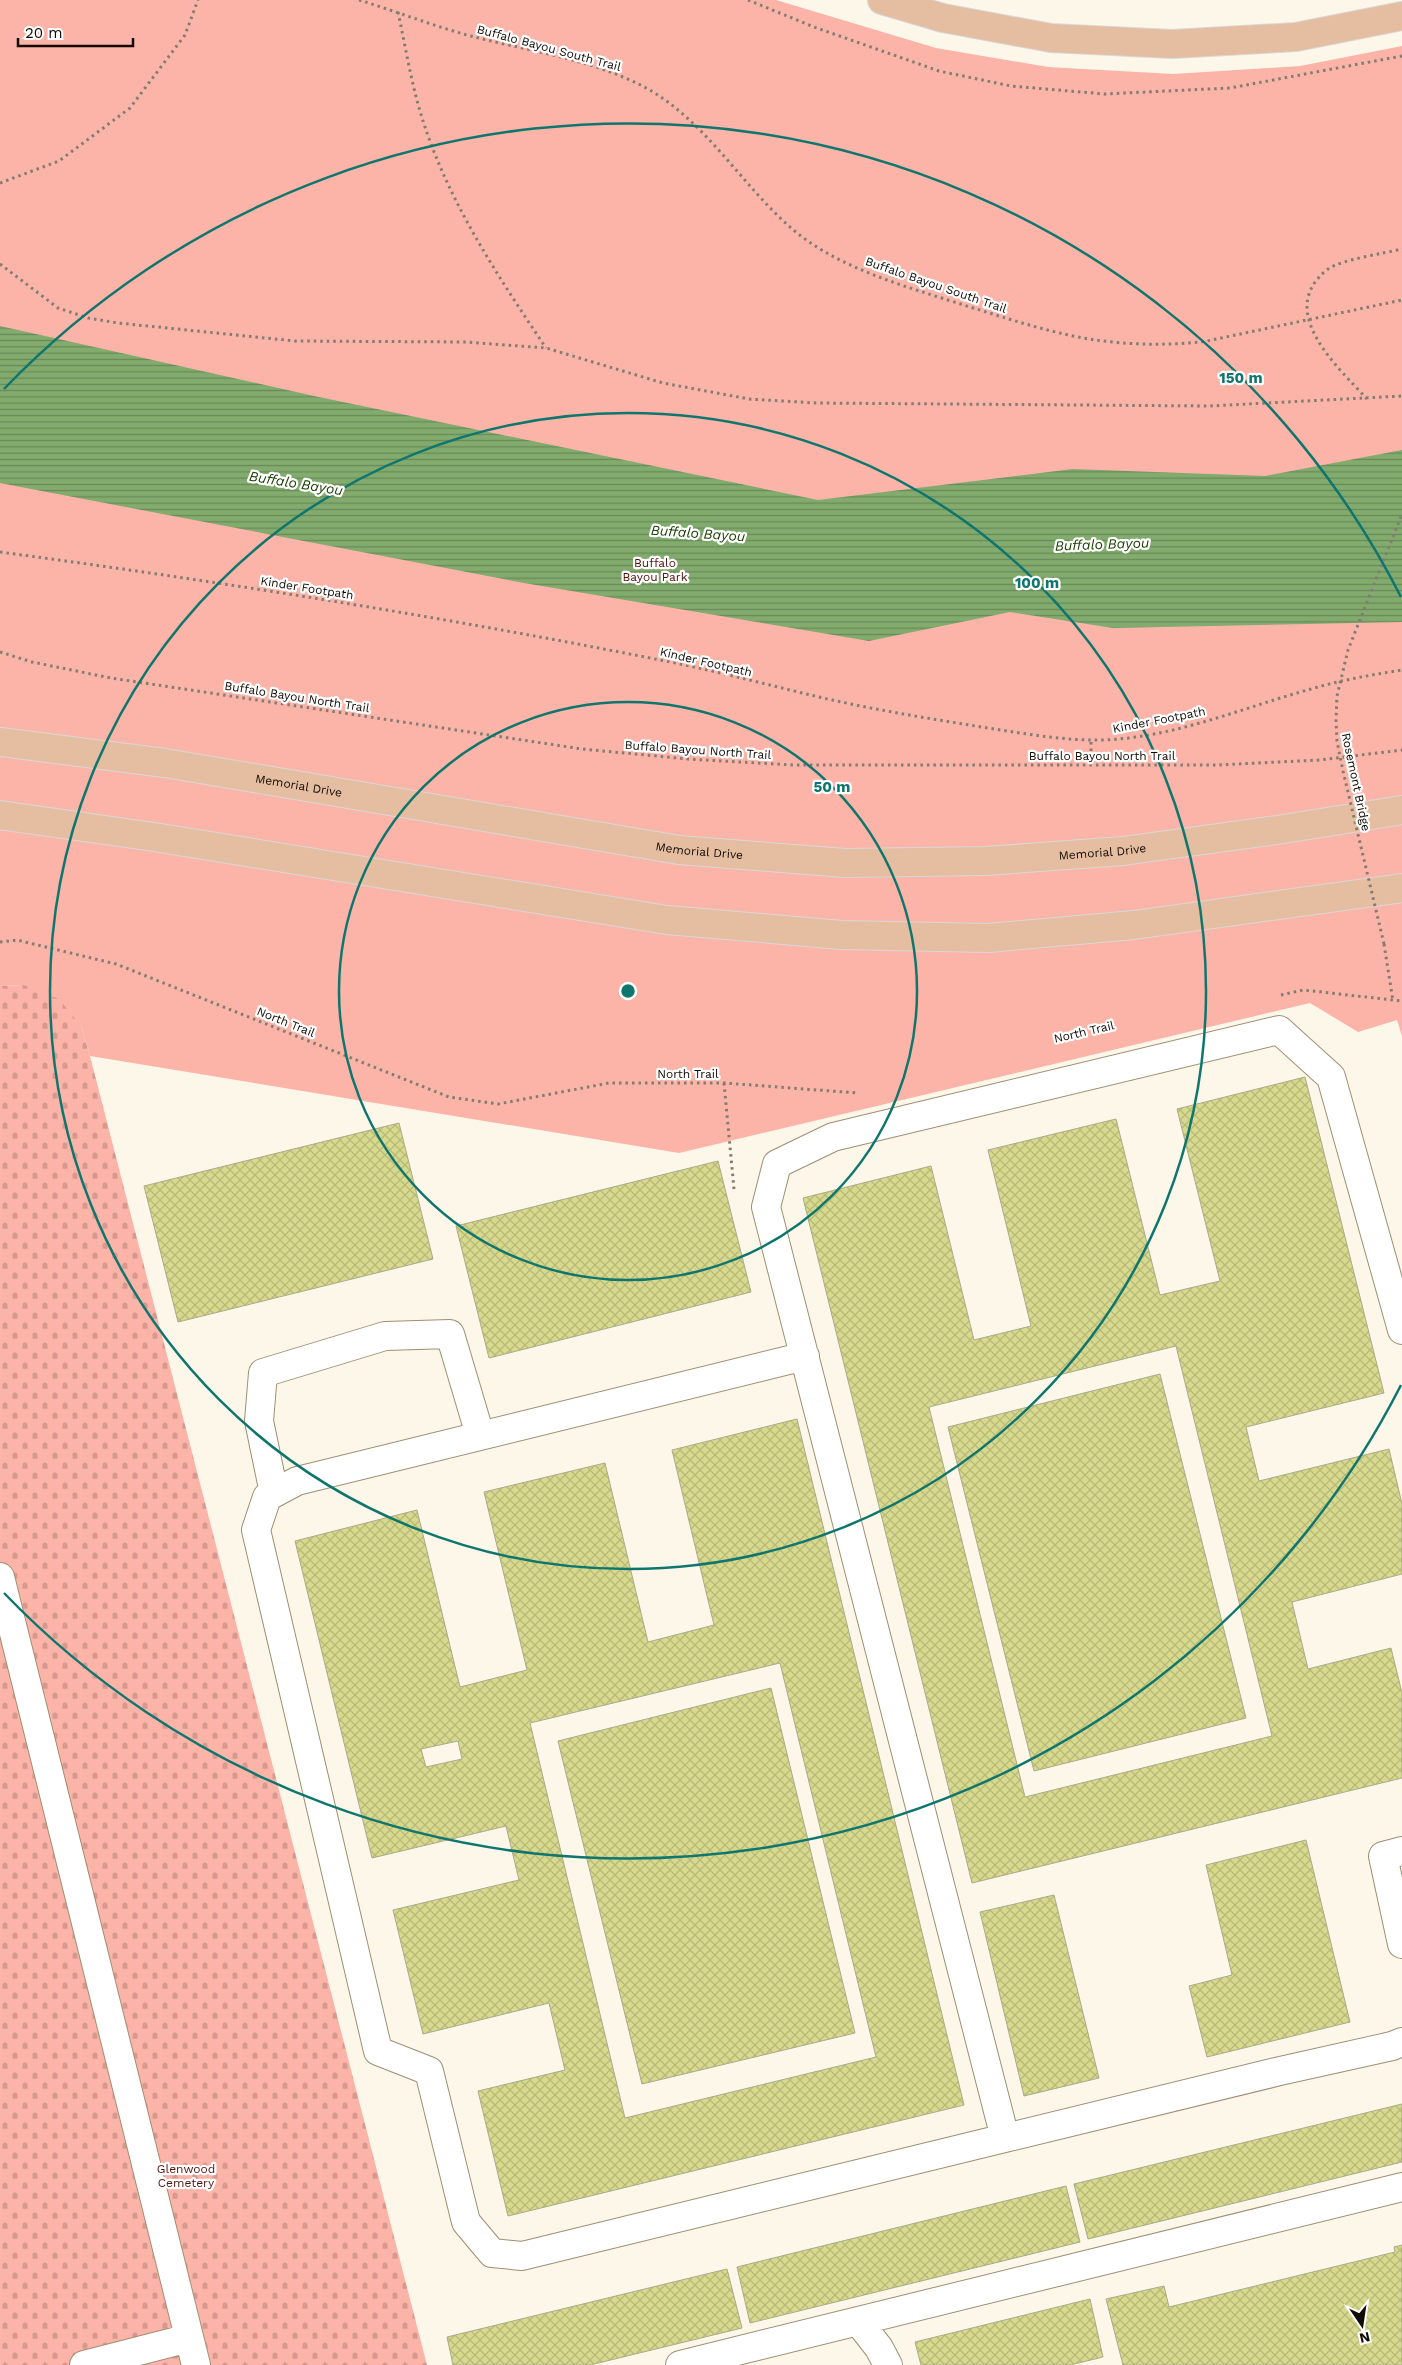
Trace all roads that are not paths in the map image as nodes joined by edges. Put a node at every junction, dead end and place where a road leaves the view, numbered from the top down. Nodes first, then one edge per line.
1 (882, 0) edge
2 (1402, 16) edge
3 (0, 742) edge
4 (1402, 810) edge
5 (0, 815) edge
6 (1402, 888) edge
7 (1402, 1330) edge
8 (805, 1356) junction
9 (480, 1435) junction
10 (274, 1493) junction
11 (0, 1577) edge
12 (1402, 1851) edge
13 (1402, 1944) edge
14 (1402, 2042) edge
15 (1005, 2138) junction
16 (1402, 2187) edge
17 (858, 2321) junction
18 (189, 2338) junction
19 (84, 2365) edge
20 (196, 2365) edge
21 (680, 2365) edge
22 (888, 2365) edge

1 - 2 main road
3 - 4 main road, Memorial Drive
5 - 6 main road
7 - 8 lane
8 - 9 lane
8 - 15 lane
9 - 10 lane
9 - 10 lane
10 - 15 lane
11 - 18 lane
12 - 13 lane
14 - 15 lane
16 - 17 lane
17 - 21 lane
17 - 22 lane
18 - 19 lane
18 - 20 lane

